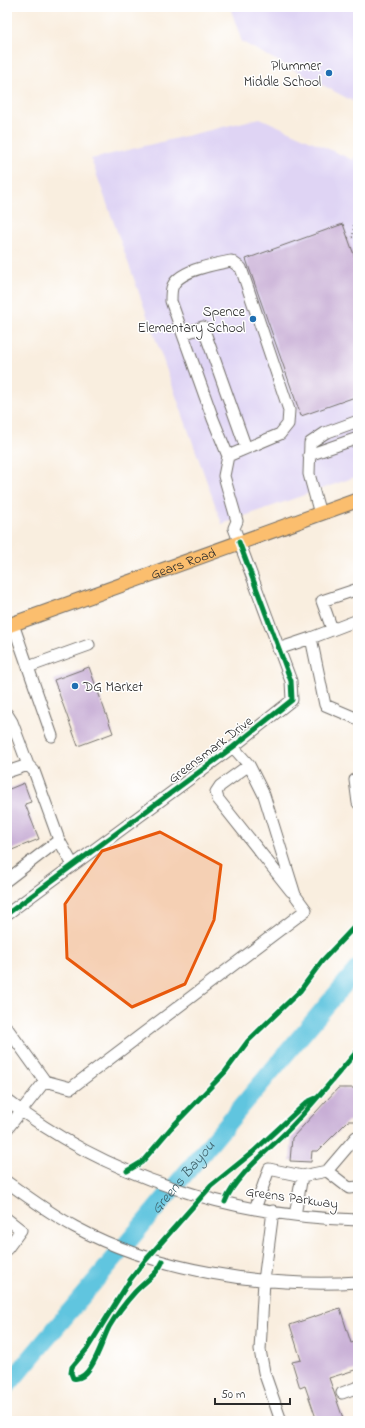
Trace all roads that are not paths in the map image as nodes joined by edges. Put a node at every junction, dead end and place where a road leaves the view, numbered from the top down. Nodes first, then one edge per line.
1 (183, 334) junction
2 (358, 421) edge
3 (358, 438) edge
4 (246, 448) junction
5 (309, 455) junction
6 (228, 456) junction
7 (358, 500) edge
8 (320, 514) junction
9 (240, 542) junction
10 (358, 589) edge
11 (358, 620) edge
12 (10, 625) edge
13 (332, 629) junction
14 (311, 638) junction
15 (89, 645) dead end
16 (278, 649) junction
17 (28, 667) junction
18 (7, 714) edge
19 (358, 719) edge
20 (52, 736) dead end
21 (233, 747) junction
22 (28, 765) junction
23 (249, 765) junction
24 (7, 772) edge
25 (358, 778) edge
26 (358, 804) edge
27 (59, 840) junction
28 (74, 865) junction
29 (7, 880) edge
30 (295, 895) junction
31 (7, 914) edge
32 (7, 1028) edge
33 (45, 1082) junction
34 (7, 1100) edge
35 (21, 1111) junction
36 (7, 1129) edge
37 (358, 1137) edge
38 (327, 1171) junction
39 (302, 1176) junction
40 (7, 1182) edge
41 (358, 1187) edge
42 (255, 1209) junction
43 (273, 1211) junction
44 (295, 1215) junction
45 (7, 1219) edge
46 (358, 1220) edge
47 (7, 1249) edge
48 (264, 1281) junction
49 (358, 1282) edge
50 (358, 1388) edge
51 (342, 1394) dead end
52 (281, 1421) edge

1 - 4 street
1 - 4 street
1 - 6 street
2 - 5 street
3 - 5 street
4 - 6 street
5 - 8 street
6 - 9 street, Greensmark Drive
7 - 8 main road, Gears Road
8 - 9 main road, Gears Road
9 - 12 main road, Gears Road
9 - 16 street, Greensmark Drive
10 - 13 street
11 - 13 street
12 - 17 street
13 - 14 street
14 - 16 street
14 - 19 street
15 - 17 street
16 - 21 street, Greensmark Drive
17 - 20 street
18 - 22 street
21 - 23 street
21 - 28 street, Greensmark Drive
22 - 24 street
22 - 27 street
23 - 30 street
23 - 30 street
25 - 26 street
27 - 28 street
27 - 29 street
28 - 31 street, Greensmark Drive
30 - 33 street
32 - 33 street
33 - 35 street
34 - 35 street, Greens Parkway
35 - 36 street
35 - 42 street, Greens Parkway
37 - 38 street
38 - 39 street
38 - 41 street
39 - 42 street
39 - 44 street
40 - 48 street
42 - 43 street, Greens Parkway
43 - 44 street, Greens Parkway
43 - 48 street
44 - 46 street, Greens Parkway
45 - 47 street
48 - 49 street
48 - 52 street
50 - 51 street

